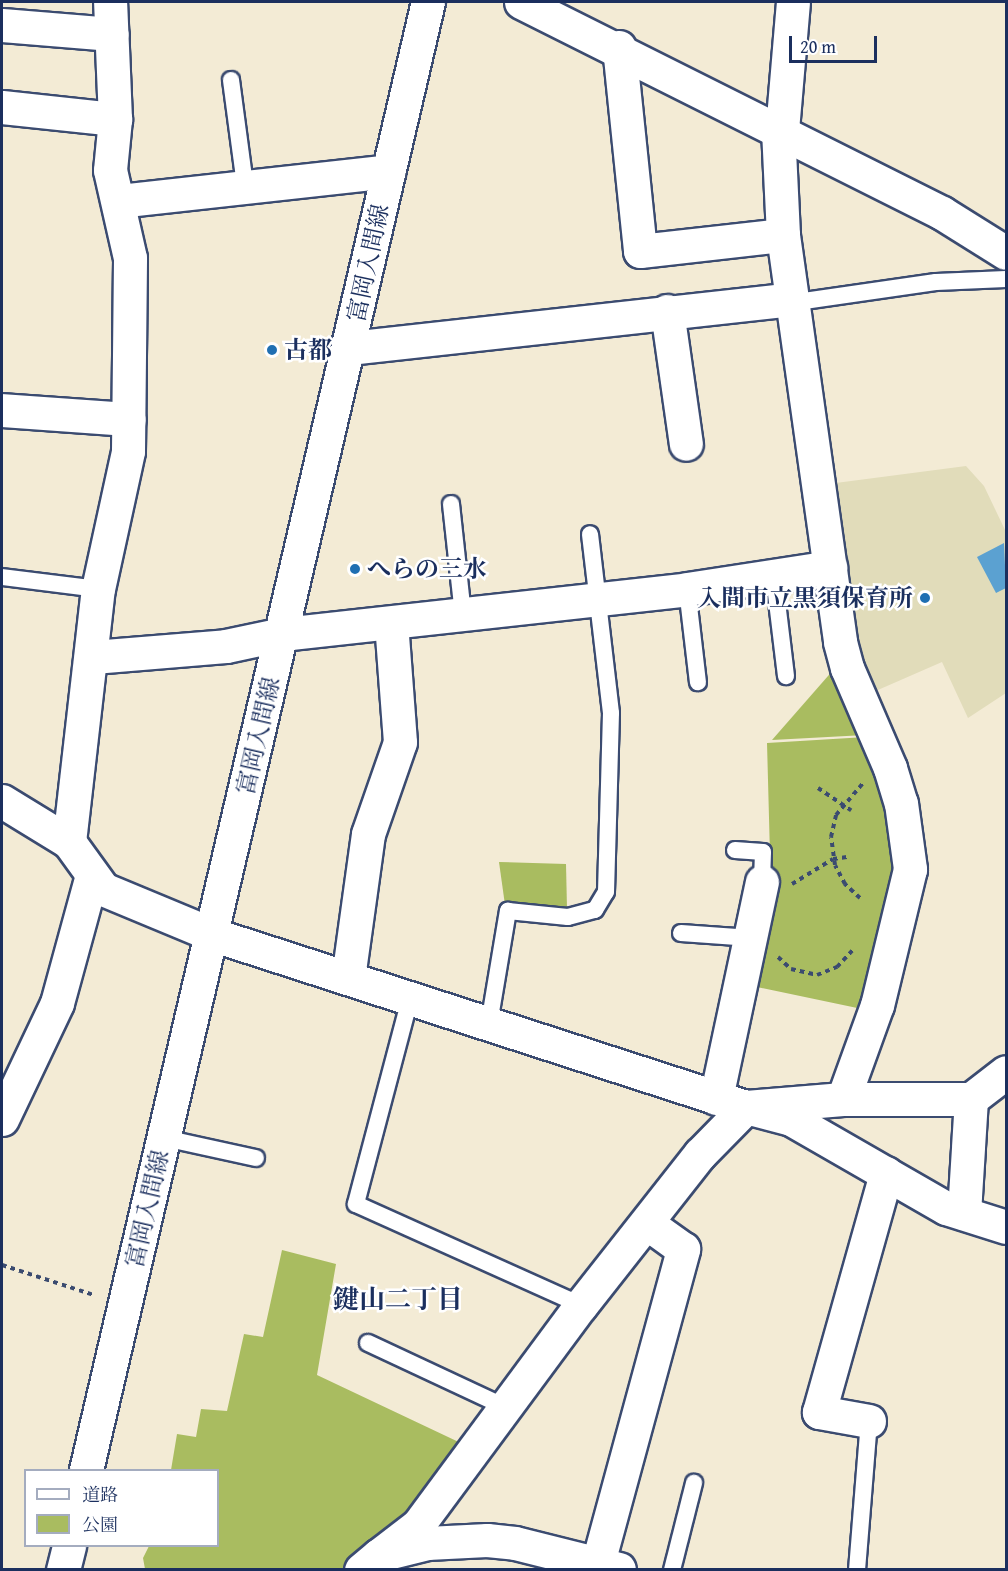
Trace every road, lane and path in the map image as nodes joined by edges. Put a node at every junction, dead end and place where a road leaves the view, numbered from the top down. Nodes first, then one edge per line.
1 (110, 2) edge
2 (428, 2) edge
3 (521, 2) edge
4 (793, 2) edge
5 (2, 25) edge
6 (112, 34) junction
7 (619, 47) junction
8 (231, 80) dead end
9 (2, 107) edge
10 (115, 119) junction
11 (780, 129) junction
12 (388, 171) junction
13 (245, 185) junction
14 (118, 201) junction
15 (783, 235) junction
16 (1006, 253) edge
17 (1006, 279) edge
18 (791, 299) junction
19 (667, 311) junction
20 (349, 348) junction
21 (2, 410) edge
22 (129, 419) junction
23 (686, 444) dead end
24 (451, 504) dead end
25 (590, 534) dead end
26 (830, 567) junction
27 (2, 577) edge
28 (774, 577) junction
29 (98, 589) junction
30 (687, 589) junction
31 (597, 599) junction
32 (463, 615) junction
33 (391, 623) junction
34 (282, 634) junction
35 (93, 657) junction
36 (786, 675) dead end
37 (698, 682) dead end
38 (890, 768) junction
39 (818, 788) dead end
40 (2, 801) edge
41 (843, 804) junction
42 (851, 810) dead end
43 (69, 842) junction
44 (735, 850) dead end
45 (847, 857) dead end
46 (833, 859) junction
47 (92, 875) junction
48 (774, 887) junction
49 (860, 897) dead end
50 (752, 930) junction
51 (681, 933) dead end
52 (211, 934) junction
53 (854, 948) dead end
54 (348, 978) junction
55 (410, 999) junction
56 (489, 1024) junction
57 (1006, 1072) edge
58 (843, 1098) junction
59 (971, 1099) junction
60 (731, 1102) junction
61 (2, 1119) edge
62 (164, 1138) junction
63 (256, 1158) dead end
64 (886, 1173) junction
65 (964, 1214) junction
66 (647, 1223) junction
67 (1006, 1227) edge
68 (2, 1265) edge
69 (94, 1295) dead end
70 (581, 1305) junction
71 (368, 1343) dead end
72 (505, 1407) junction
73 (869, 1421) joint
74 (86, 1469) edge
75 (694, 1483) dead end
76 (68, 1547) edge
77 (370, 1562) edge
78 (605, 1567) edge
79 (63, 1569) edge
80 (672, 1569) edge
81 (857, 1569) edge

1 - 6 street
2 - 12 street, 富岡入間線
3 - 7 street
4 - 11 street
5 - 6 street
6 - 10 street
7 - 11 street
7 - 15 street
8 - 13 lane
9 - 10 street
10 - 14 street
11 - 15 street
11 - 16 street
12 - 13 street
12 - 20 street, 富岡入間線
13 - 14 street
14 - 22 street
15 - 18 street
17 - 18 lane
18 - 19 street
18 - 26 street
19 - 20 street
19 - 23 street
20 - 34 street, 富岡入間線
21 - 22 street
22 - 29 street
24 - 32 lane
25 - 31 lane
26 - 28 street
26 - 38 street
27 - 29 lane
28 - 30 street
28 - 36 lane
29 - 35 street
30 - 31 street
30 - 37 lane
31 - 32 street
31 - 56 lane
32 - 33 street
33 - 34 street
33 - 54 street
34 - 35 street
34 - 52 street, 富岡入間線
35 - 43 street
38 - 41 path
38 - 58 street
39 - 41 path
40 - 43 street
41 - 42 path
41 - 46 path
43 - 47 street
44 - 48 lane
45 - 46 path
46 - 48 path
46 - 49 path
47 - 52 street
47 - 61 street
48 - 50 street
50 - 51 lane
50 - 53 path
50 - 60 street
52 - 54 street
52 - 62 street, 富岡入間線
54 - 55 street
55 - 56 street
55 - 70 lane
56 - 60 street
57 - 59 street
58 - 59 street
58 - 60 street
59 - 65 street
60 - 64 street
60 - 66 street
62 - 63 lane
62 - 74 street, 富岡入間線
64 - 65 street
64 - 73 street
65 - 67 street
66 - 70 street
66 - 78 street
68 - 69 path
70 - 72 street
71 - 72 lane
72 - 77 street
73 - 81 lane
75 - 80 lane
76 - 79 street
77 - 78 street

